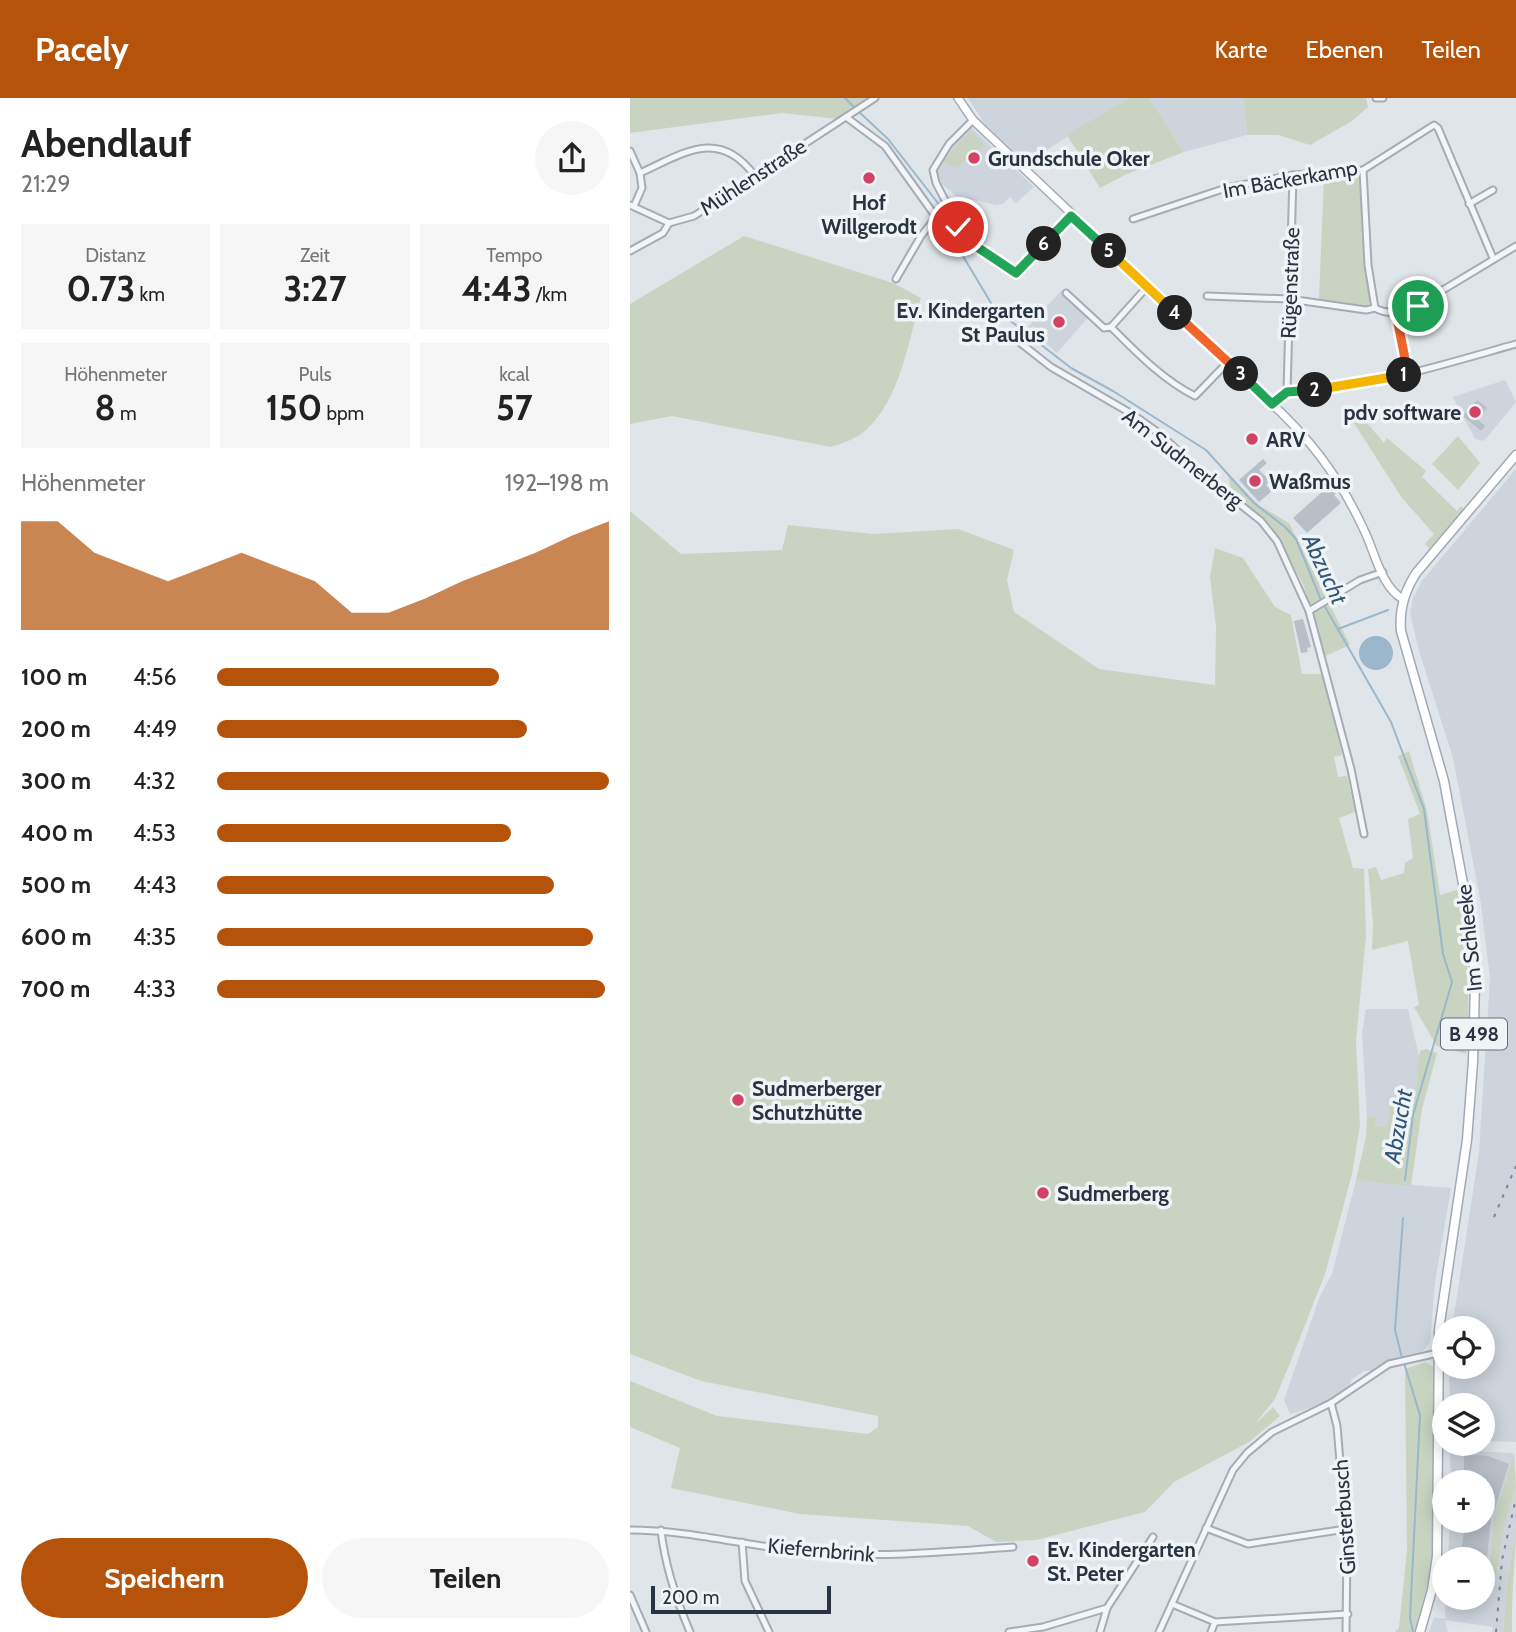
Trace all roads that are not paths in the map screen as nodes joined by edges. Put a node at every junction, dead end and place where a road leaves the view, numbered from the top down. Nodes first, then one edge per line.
1 (874, 98) edge
2 (958, 98) edge
3 (1376, 98) edge
4 (1383, 98) edge
5 (846, 117) junction
6 (973, 120) junction
7 (630, 151) edge
8 (1363, 170) junction
9 (640, 173) junction
10 (1293, 175) junction
11 (755, 176) junction
12 (1493, 190) dead end
13 (1469, 204) junction
14 (632, 206) edge
15 (1071, 216) junction
16 (1133, 219) dead end
17 (669, 223) junction
18 (1516, 246) edge
19 (630, 251) edge
20 (1493, 258) junction
21 (896, 279) dead end
22 (1147, 287) junction
23 (1066, 293) dead end
24 (1207, 296) dead end
25 (1289, 299) junction
26 (1375, 308) junction
27 (1396, 313) junction
28 (1111, 327) junction
29 (1018, 341) dead end
30 (1516, 344) edge
31 (1228, 362) junction
32 (1408, 374) junction
33 (1287, 392) junction
34 (1272, 404) junction
35 (1516, 455) edge
36 (1383, 572) junction
37 (1403, 599) junction
38 (1309, 611) junction
39 (1364, 834) dead end
40 (1440, 1316) edge
41 (1432, 1354) edge
42 (1438, 1379) edge
43 (1331, 1404) junction
44 (1206, 1528) junction
45 (1346, 1529) junction
46 (630, 1530) edge
47 (661, 1530) junction
48 (1153, 1537) dead end
49 (743, 1542) junction
50 (1013, 1547) dead end
51 (630, 1595) edge
52 (1172, 1604) junction
53 (1107, 1608) junction
54 (1348, 1614) junction
55 (1215, 1622) junction
56 (1420, 1630) edge
57 (646, 1632) edge
58 (690, 1632) edge
59 (769, 1632) edge
60 (1009, 1632) edge
61 (1100, 1632) edge
62 (1159, 1632) edge
63 (1211, 1632) edge
64 (1346, 1632) edge

1 - 5 street, Mühlenstraße
2 - 6 main road
3 - 4 street
5 - 11 street, Mühlenstraße
5 - 21 street
6 - 15 main road
6 - 15 street
7 - 9 street
8 - 10 street, Im Bäckerkamp
8 - 13 street, Im Bäckerkamp
8 - 26 street
9 - 11 street
9 - 14 street
10 - 16 street, Im Bäckerkamp
10 - 25 street, Rügenstraße
11 - 17 street, Mühlenstraße
12 - 13 street
13 - 20 street
14 - 17 street
15 - 22 main road
17 - 19 street, Mühlenstraße
18 - 20 street
20 - 27 street
22 - 28 street
22 - 31 main road
23 - 28 street
24 - 25 street
25 - 26 street
25 - 33 street, Rügenstraße
26 - 27 street
27 - 32 street
28 - 31 street
29 - 38 street, Am Sudmerberg
30 - 32 street
31 - 34 main road
32 - 33 street
33 - 34 street
34 - 36 main road
35 - 37 main road, Im Schleeke / B 498
36 - 37 main road
36 - 38 street
37 - 40 main road, Im Schleeke / B 498
38 - 39 street, Am Sudmerberg
41 - 43 street
42 - 56 main road, Im Schleeke / B 498
43 - 44 street
43 - 45 street, Ginsterbusch
44 - 45 street
44 - 52 street
45 - 54 street, Ginsterbusch
46 - 47 street, Kiefernbrink
47 - 49 street, Kiefernbrink
47 - 58 street
48 - 53 street
49 - 50 street, Kiefernbrink
49 - 59 street
51 - 57 street
52 - 55 street
52 - 62 street
53 - 60 street
53 - 61 street
54 - 55 street
54 - 64 street, Ginsterbusch
55 - 63 street

